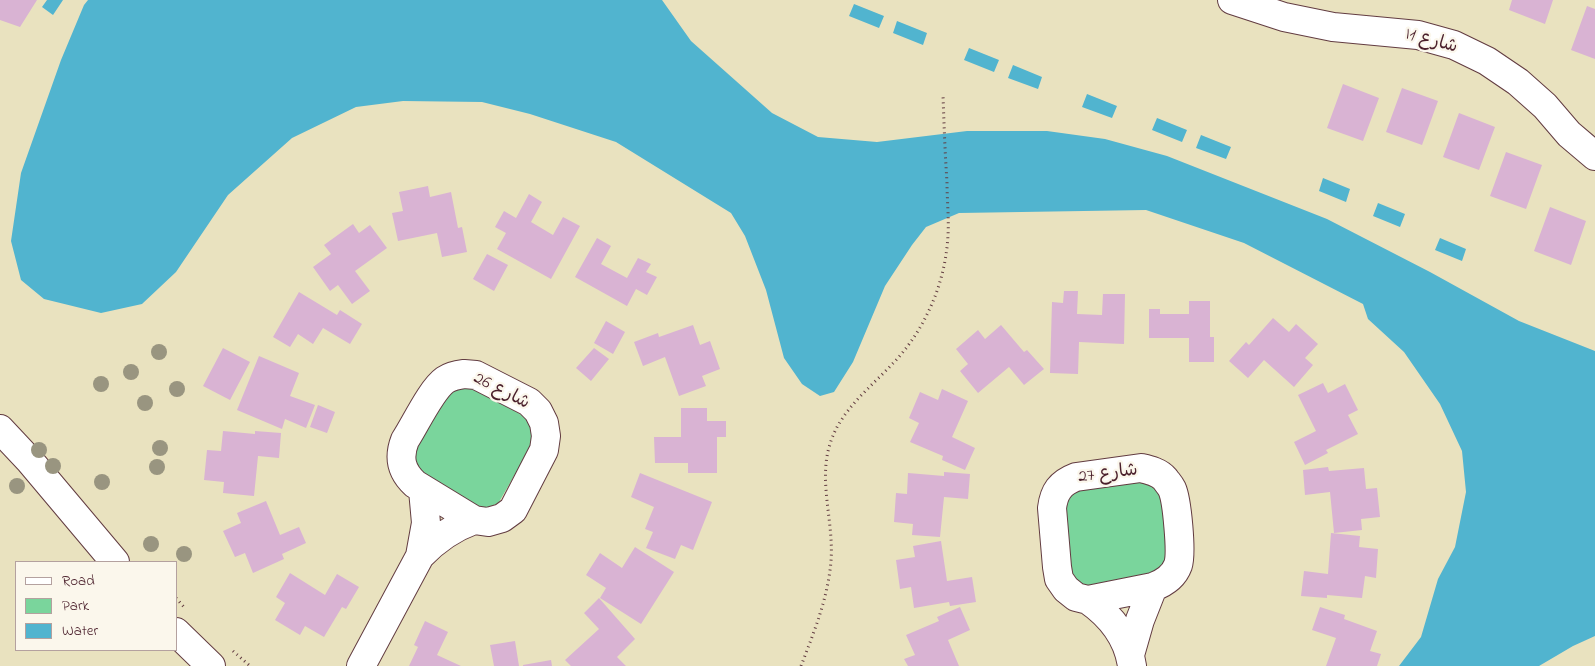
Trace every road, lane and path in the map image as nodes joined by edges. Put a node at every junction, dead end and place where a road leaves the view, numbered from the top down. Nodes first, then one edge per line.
1 (1232, 0) edge
2 (943, 95) dead end
3 (1595, 156) edge
4 (0, 429) edge
5 (423, 490) junction
6 (474, 520) junction
7 (420, 556) junction
8 (114, 561) edge
9 (1153, 587) junction
10 (1088, 600) junction
11 (178, 634) edge
12 (1131, 660) edge
13 (211, 666) edge
14 (362, 666) edge
15 (801, 666) edge

1 - 3 street, I1 شارع
2 - 15 path
4 - 8 street
5 - 6 street, شارع 26
5 - 6 street, شارع 26
5 - 7 street, شارع 26
6 - 7 street, شارع 26
7 - 14 street, شارع 26
9 - 10 street, شارع 27
9 - 10 street, شارع 27
9 - 12 street, شارع 27
10 - 12 street, شارع 27
11 - 13 street

